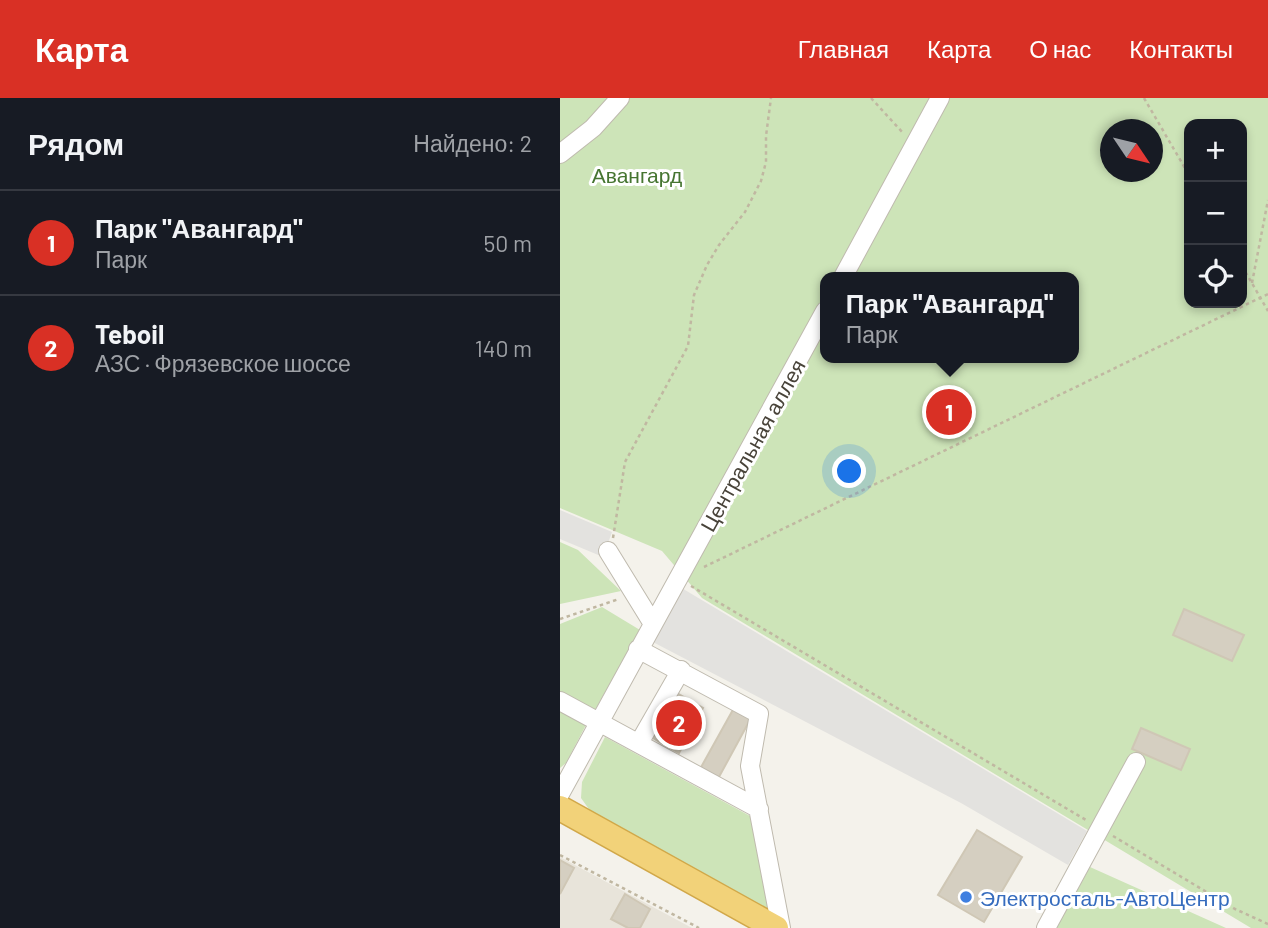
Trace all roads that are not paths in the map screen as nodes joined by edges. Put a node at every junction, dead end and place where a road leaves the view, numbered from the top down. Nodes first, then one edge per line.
1 (620, 98) edge
2 (940, 98) edge
3 (560, 154) edge
4 (846, 272) edge
5 (820, 320) edge
6 (610, 544) road end
7 (653, 624) junction
8 (638, 649) junction
9 (681, 670) junction
10 (560, 701) edge
11 (600, 722) junction
12 (639, 743) junction
13 (1136, 762) dead end
14 (560, 794) edge
15 (560, 808) edge
16 (759, 809) junction
17 (1078, 847) dead end
18 (778, 928) edge
19 (1037, 928) edge
20 (1046, 928) edge

1 - 3 street
2 - 4 street
5 - 7 street, Центральная аллея
6 - 7 street
7 - 8 street, Центральная аллея
8 - 9 street
8 - 11 street, Центральная аллея
9 - 12 street
9 - 16 street
10 - 11 street
11 - 12 street
11 - 14 street, Центральная аллея
12 - 16 street
13 - 20 street
15 - 18 highway
16 - 18 street
17 - 19 street

